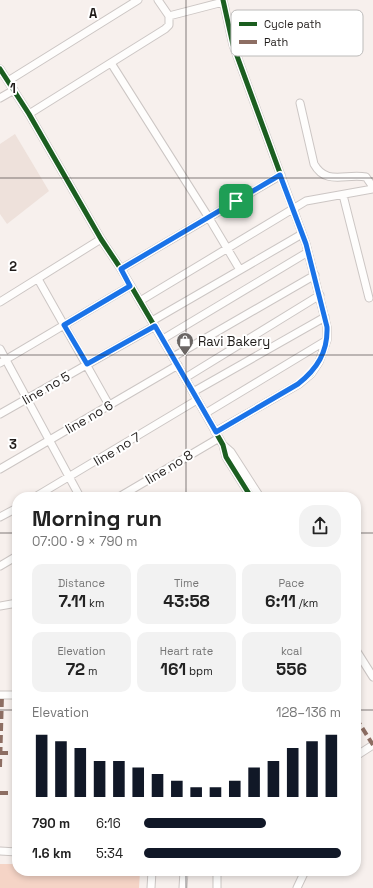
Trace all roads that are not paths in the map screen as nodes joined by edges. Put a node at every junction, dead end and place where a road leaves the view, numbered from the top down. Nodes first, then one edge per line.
1 (138, 0) edge
2 (158, 0) edge
3 (223, 1) edge
4 (169, 16) junction
5 (231, 35) edge
6 (237, 56) edge
7 (111, 63) junction
8 (0, 69) edge
9 (8, 81) junction
10 (14, 90) junction
11 (0, 98) edge
12 (300, 104) dead end
13 (29, 114) junction
14 (280, 175) junction
15 (373, 188) edge
16 (343, 194) junction
17 (293, 209) junction
18 (209, 218) junction
19 (302, 234) junction
20 (101, 239) junction
21 (227, 248) junction
22 (308, 252) junction
23 (121, 269) junction
24 (240, 270) junction
25 (314, 275) junction
26 (38, 279) junction
27 (130, 286) junction
28 (320, 295) junction
29 (369, 298) dead end
30 (140, 301) junction
31 (0, 302) edge
32 (325, 316) junction
33 (153, 324) junction
34 (64, 325) junction
35 (163, 340) junction
36 (328, 340) junction
37 (0, 349) edge
38 (173, 357) junction
39 (3, 361) edge
40 (87, 364) junction
41 (178, 365) junction
42 (186, 378) junction
43 (193, 392) junction
44 (27, 398) junction
45 (198, 400) junction
46 (109, 405) junction
47 (206, 413) junction
48 (0, 414) edge
49 (217, 435) junction
50 (49, 440) junction
51 (223, 445) junction
52 (0, 469) edge
53 (69, 478) junction
54 (44, 492) edge
55 (77, 492) edge
56 (127, 492) edge
57 (248, 492) edge
58 (257, 492) edge
59 (12, 511) edge
60 (0, 517) edge
61 (12, 559) edge
62 (0, 566) edge
63 (12, 603) edge
64 (0, 606) edge
65 (361, 658) edge
66 (373, 677) edge
67 (0, 694) edge
68 (12, 695) edge
69 (373, 745) edge
70 (361, 753) edge
71 (0, 851) edge
72 (12, 852) edge
73 (152, 876) edge
74 (184, 876) edge
75 (217, 876) edge
76 (303, 876) edge
77 (151, 888) edge
78 (183, 888) edge
79 (217, 888) edge
80 (298, 888) edge

1 - 9 street
2 - 4 street
3 - 4 street
3 - 5 street
4 - 7 street
6 - 14 street
7 - 13 street
7 - 18 street
8 - 9 street
9 - 10 street
10 - 11 street
10 - 13 street
12 - 15 street
13 - 20 street
14 - 17 street
14 - 18 street
15 - 16 street
16 - 17 street
16 - 29 street
17 - 19 street
17 - 21 street
18 - 21 street
18 - 23 street
19 - 22 street
19 - 24 street, line no 5
20 - 23 street
20 - 26 street
21 - 24 street
21 - 30 street
22 - 25 street
22 - 35 street
23 - 27 street
24 - 33 street, line no 5
25 - 28 street
25 - 38 street
26 - 31 street
26 - 34 street
27 - 30 street
27 - 34 street
28 - 32 street
28 - 42 street
30 - 33 street
32 - 36 street
32 - 43 street
33 - 35 street
33 - 40 street, line no 5
34 - 39 street
34 - 40 street
35 - 38 street
36 - 47 street
36 - 49 street, line no 8
37 - 39 street
38 - 41 street
39 - 44 street
40 - 44 street, line no 5
40 - 46 street
41 - 42 street
41 - 46 street, line no 6
42 - 43 street
43 - 45 street
44 - 48 street, line no 5
44 - 50 street
45 - 47 street
45 - 53 street, line no 7
46 - 50 street, line no 6
47 - 49 street
49 - 51 street
49 - 56 street, line no 8
50 - 52 street, line no 6
50 - 53 street
51 - 57 street
51 - 58 street
53 - 54 street, line no 7
53 - 55 street
59 - 60 street
61 - 62 street
63 - 64 street
65 - 66 street
67 - 68 street
69 - 70 street
71 - 72 street
73 - 77 street
74 - 78 street
75 - 79 street
76 - 80 street

